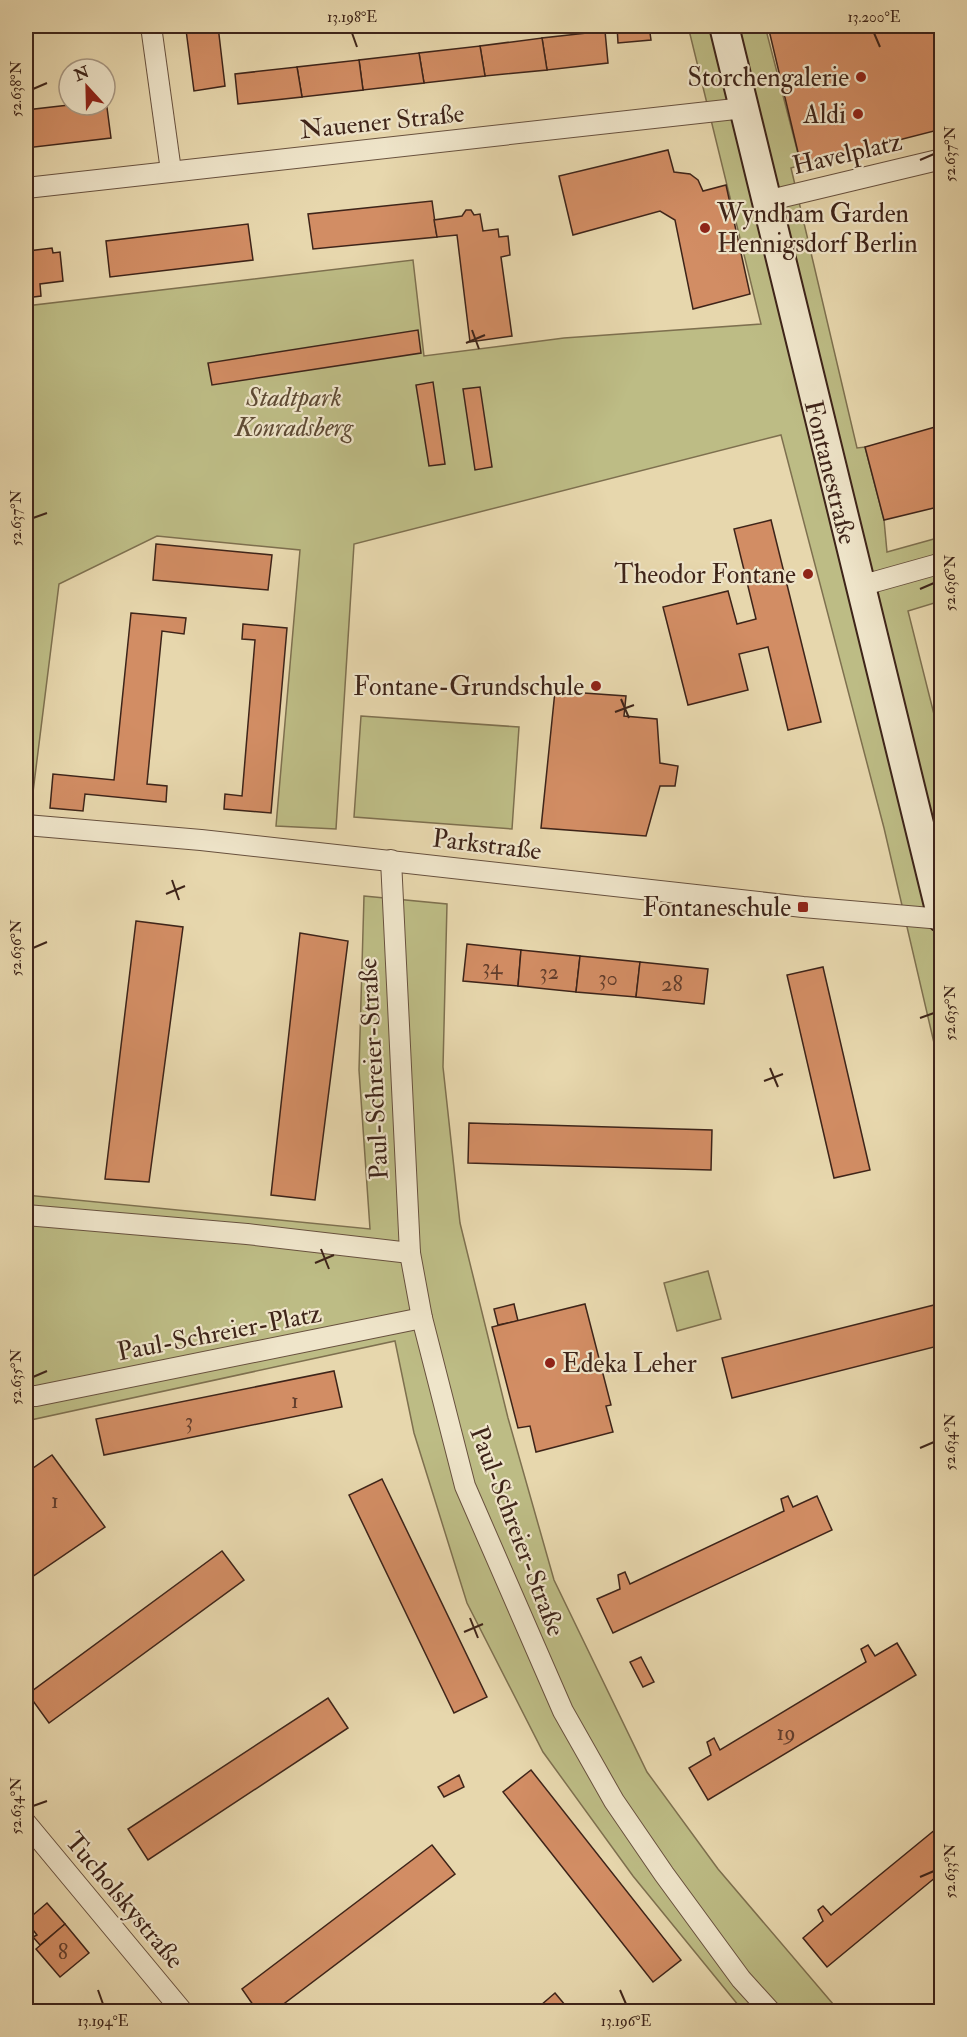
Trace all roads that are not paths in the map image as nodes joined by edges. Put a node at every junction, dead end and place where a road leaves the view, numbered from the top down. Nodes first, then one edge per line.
1 (151, 26) edge
2 (724, 26) edge
3 (744, 108) junction
4 (942, 159) edge
5 (171, 171) junction
6 (26, 188) edge
7 (766, 201) junction
8 (942, 563) edge
9 (860, 586) junction
10 (26, 825) edge
11 (391, 860) junction
12 (942, 918) edge
13 (26, 1215) edge
14 (410, 1253) junction
15 (422, 1318) junction
16 (26, 1396) edge
17 (26, 1823) edge
18 (183, 2012) edge
19 (771, 2012) edge

1 - 5 street
2 - 3 street, Fontanestraße
3 - 5 street, Nauener Straße
3 - 7 street, Fontanestraße
4 - 7 street, Havelplatz
5 - 6 street, Nauener Straße
7 - 9 street, Fontanestraße
8 - 9 street
9 - 12 street, Fontanestraße
10 - 11 street, Parkstraße
11 - 12 street, Parkstraße
11 - 14 street, Paul-Schreier-Straße
13 - 14 street
14 - 15 street, Paul-Schreier-Straße
15 - 16 street, Paul-Schreier-Platz
15 - 19 street, Paul-Schreier-Straße
17 - 18 street, Tucholskystraße

